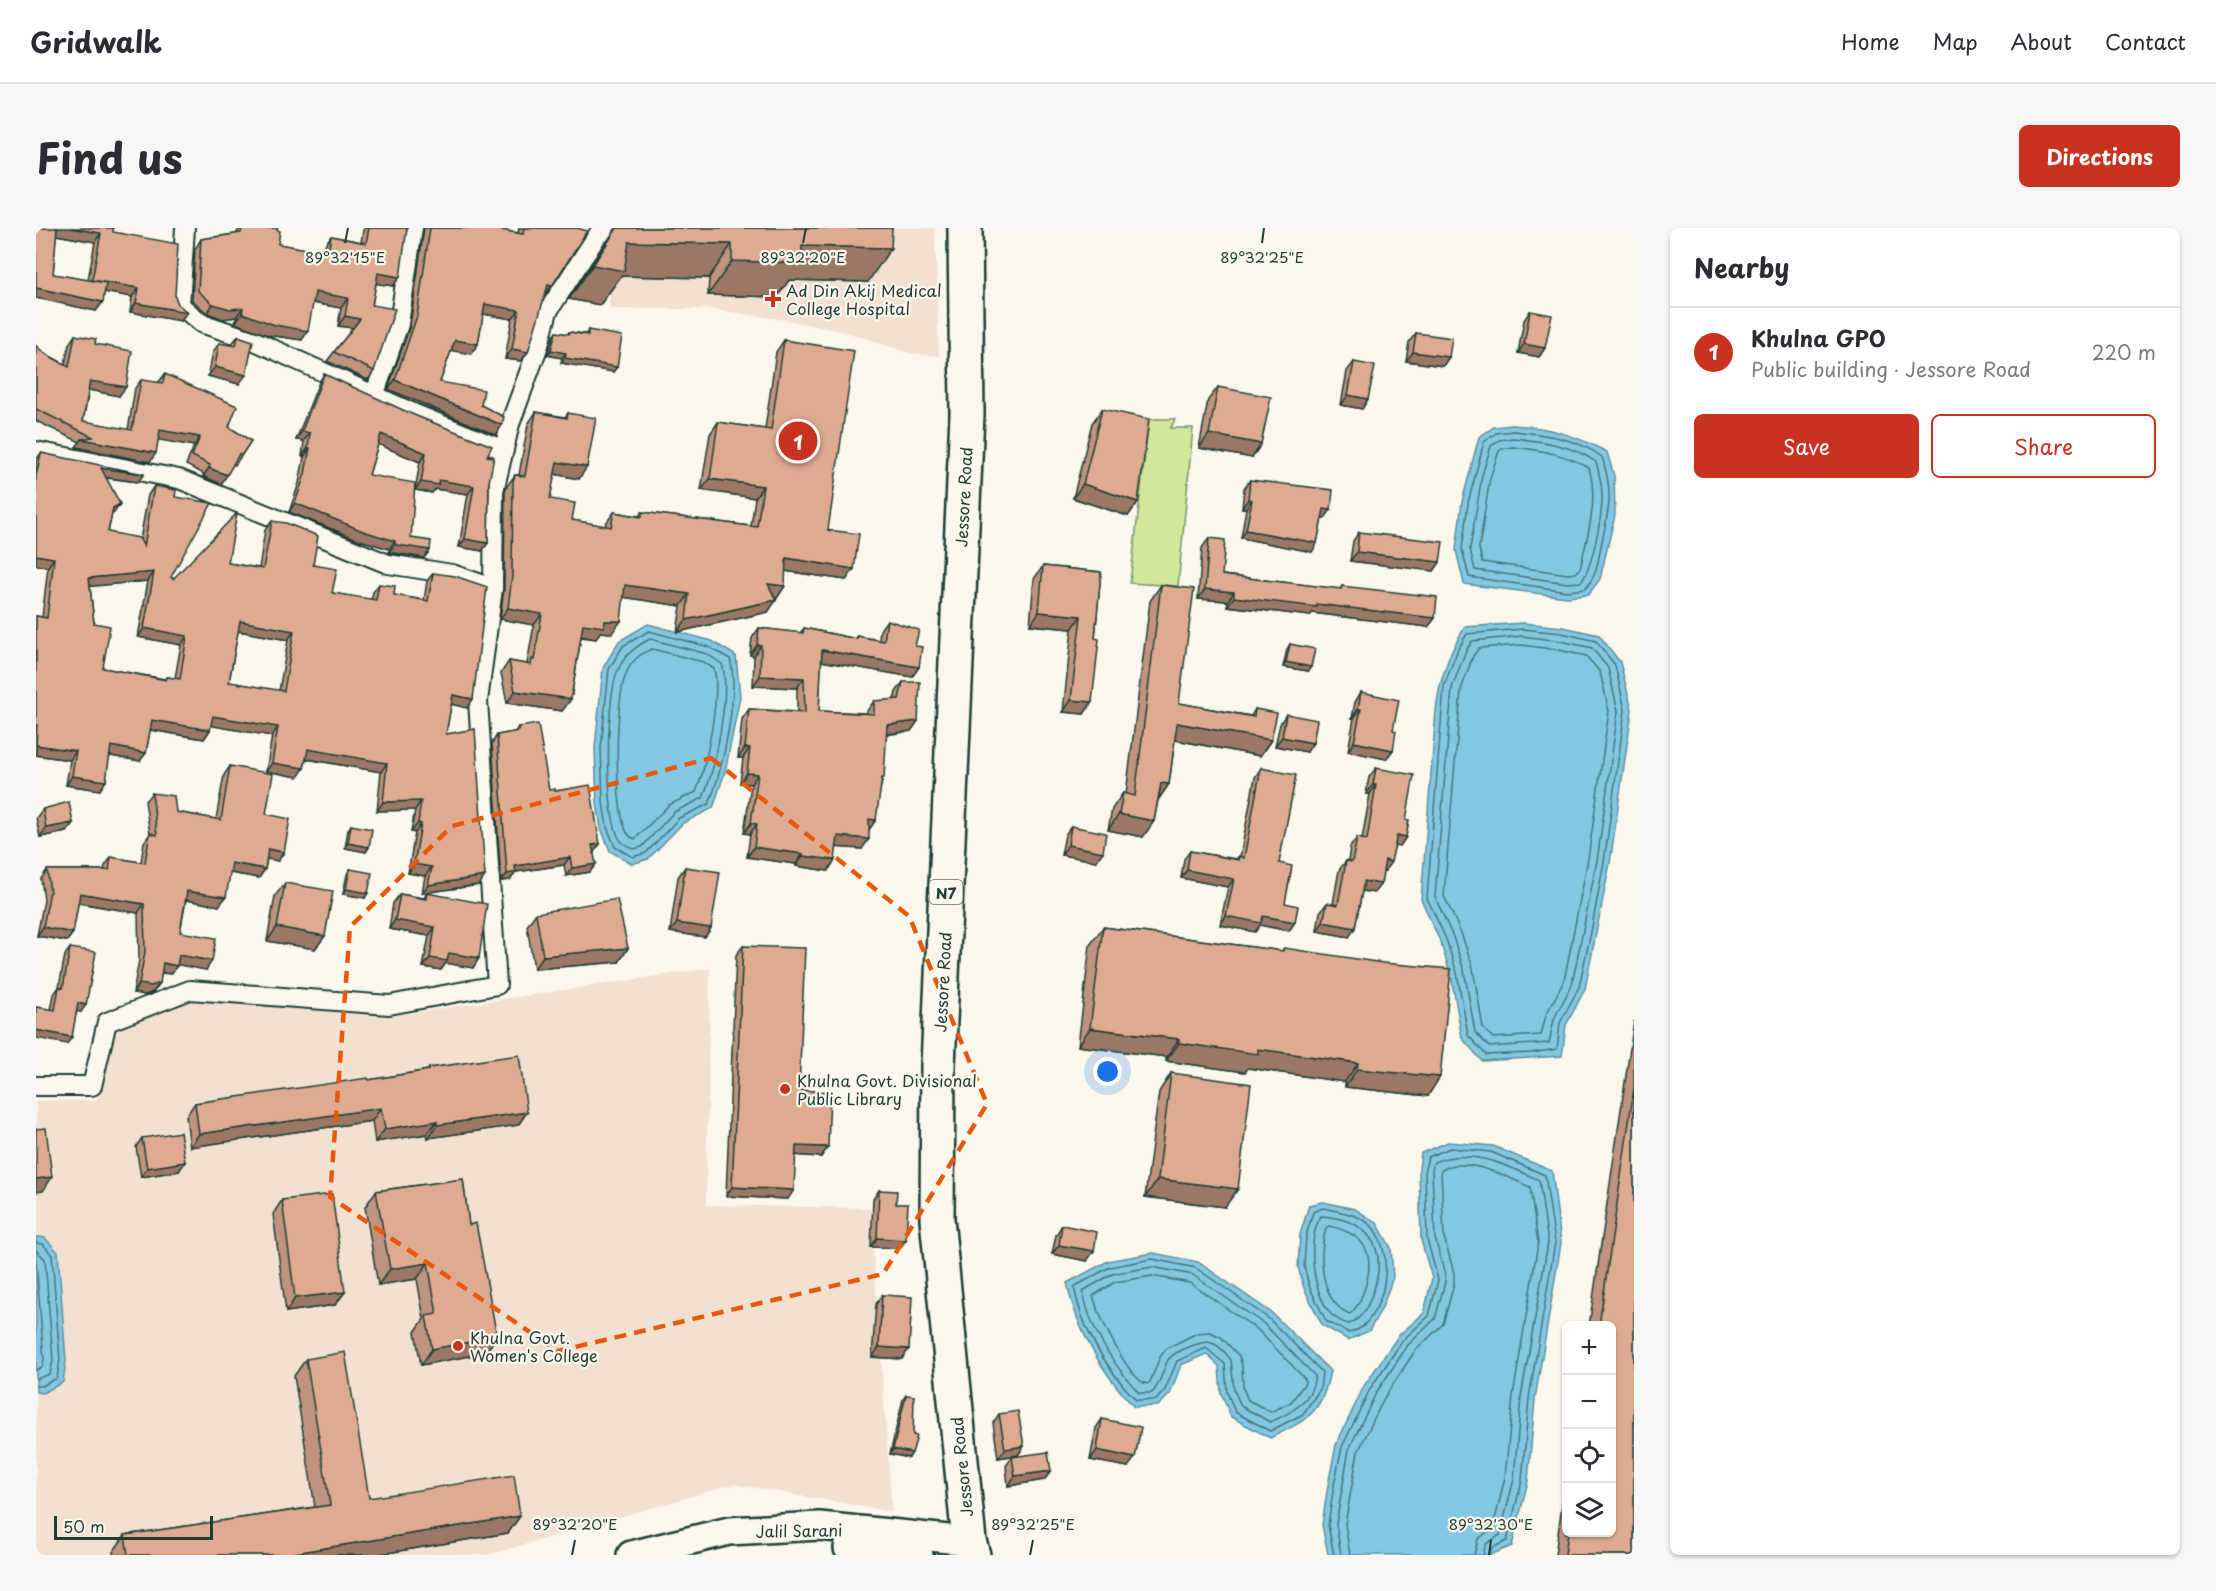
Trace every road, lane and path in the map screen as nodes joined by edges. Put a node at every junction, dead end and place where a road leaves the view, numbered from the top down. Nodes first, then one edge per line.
1 (185, 228) edge
2 (413, 228) edge
3 (965, 228) edge
4 (599, 230) edge
5 (374, 396) junction
6 (504, 450) junction
7 (36, 451) edge
8 (493, 588) junction
9 (36, 1086) edge
10 (971, 1548) edge
11 (631, 1555) edge
12 (704, 1555) edge
13 (918, 1555) edge

1 - 5 street
2 - 5 street
3 - 10 highway, Jessore Road / N7
4 - 6 street
5 - 6 street
6 - 8 street
7 - 8 street
8 - 9 street
10 - 11 main road, Jalil Sarani
12 - 13 main road, Jalil Sarani

